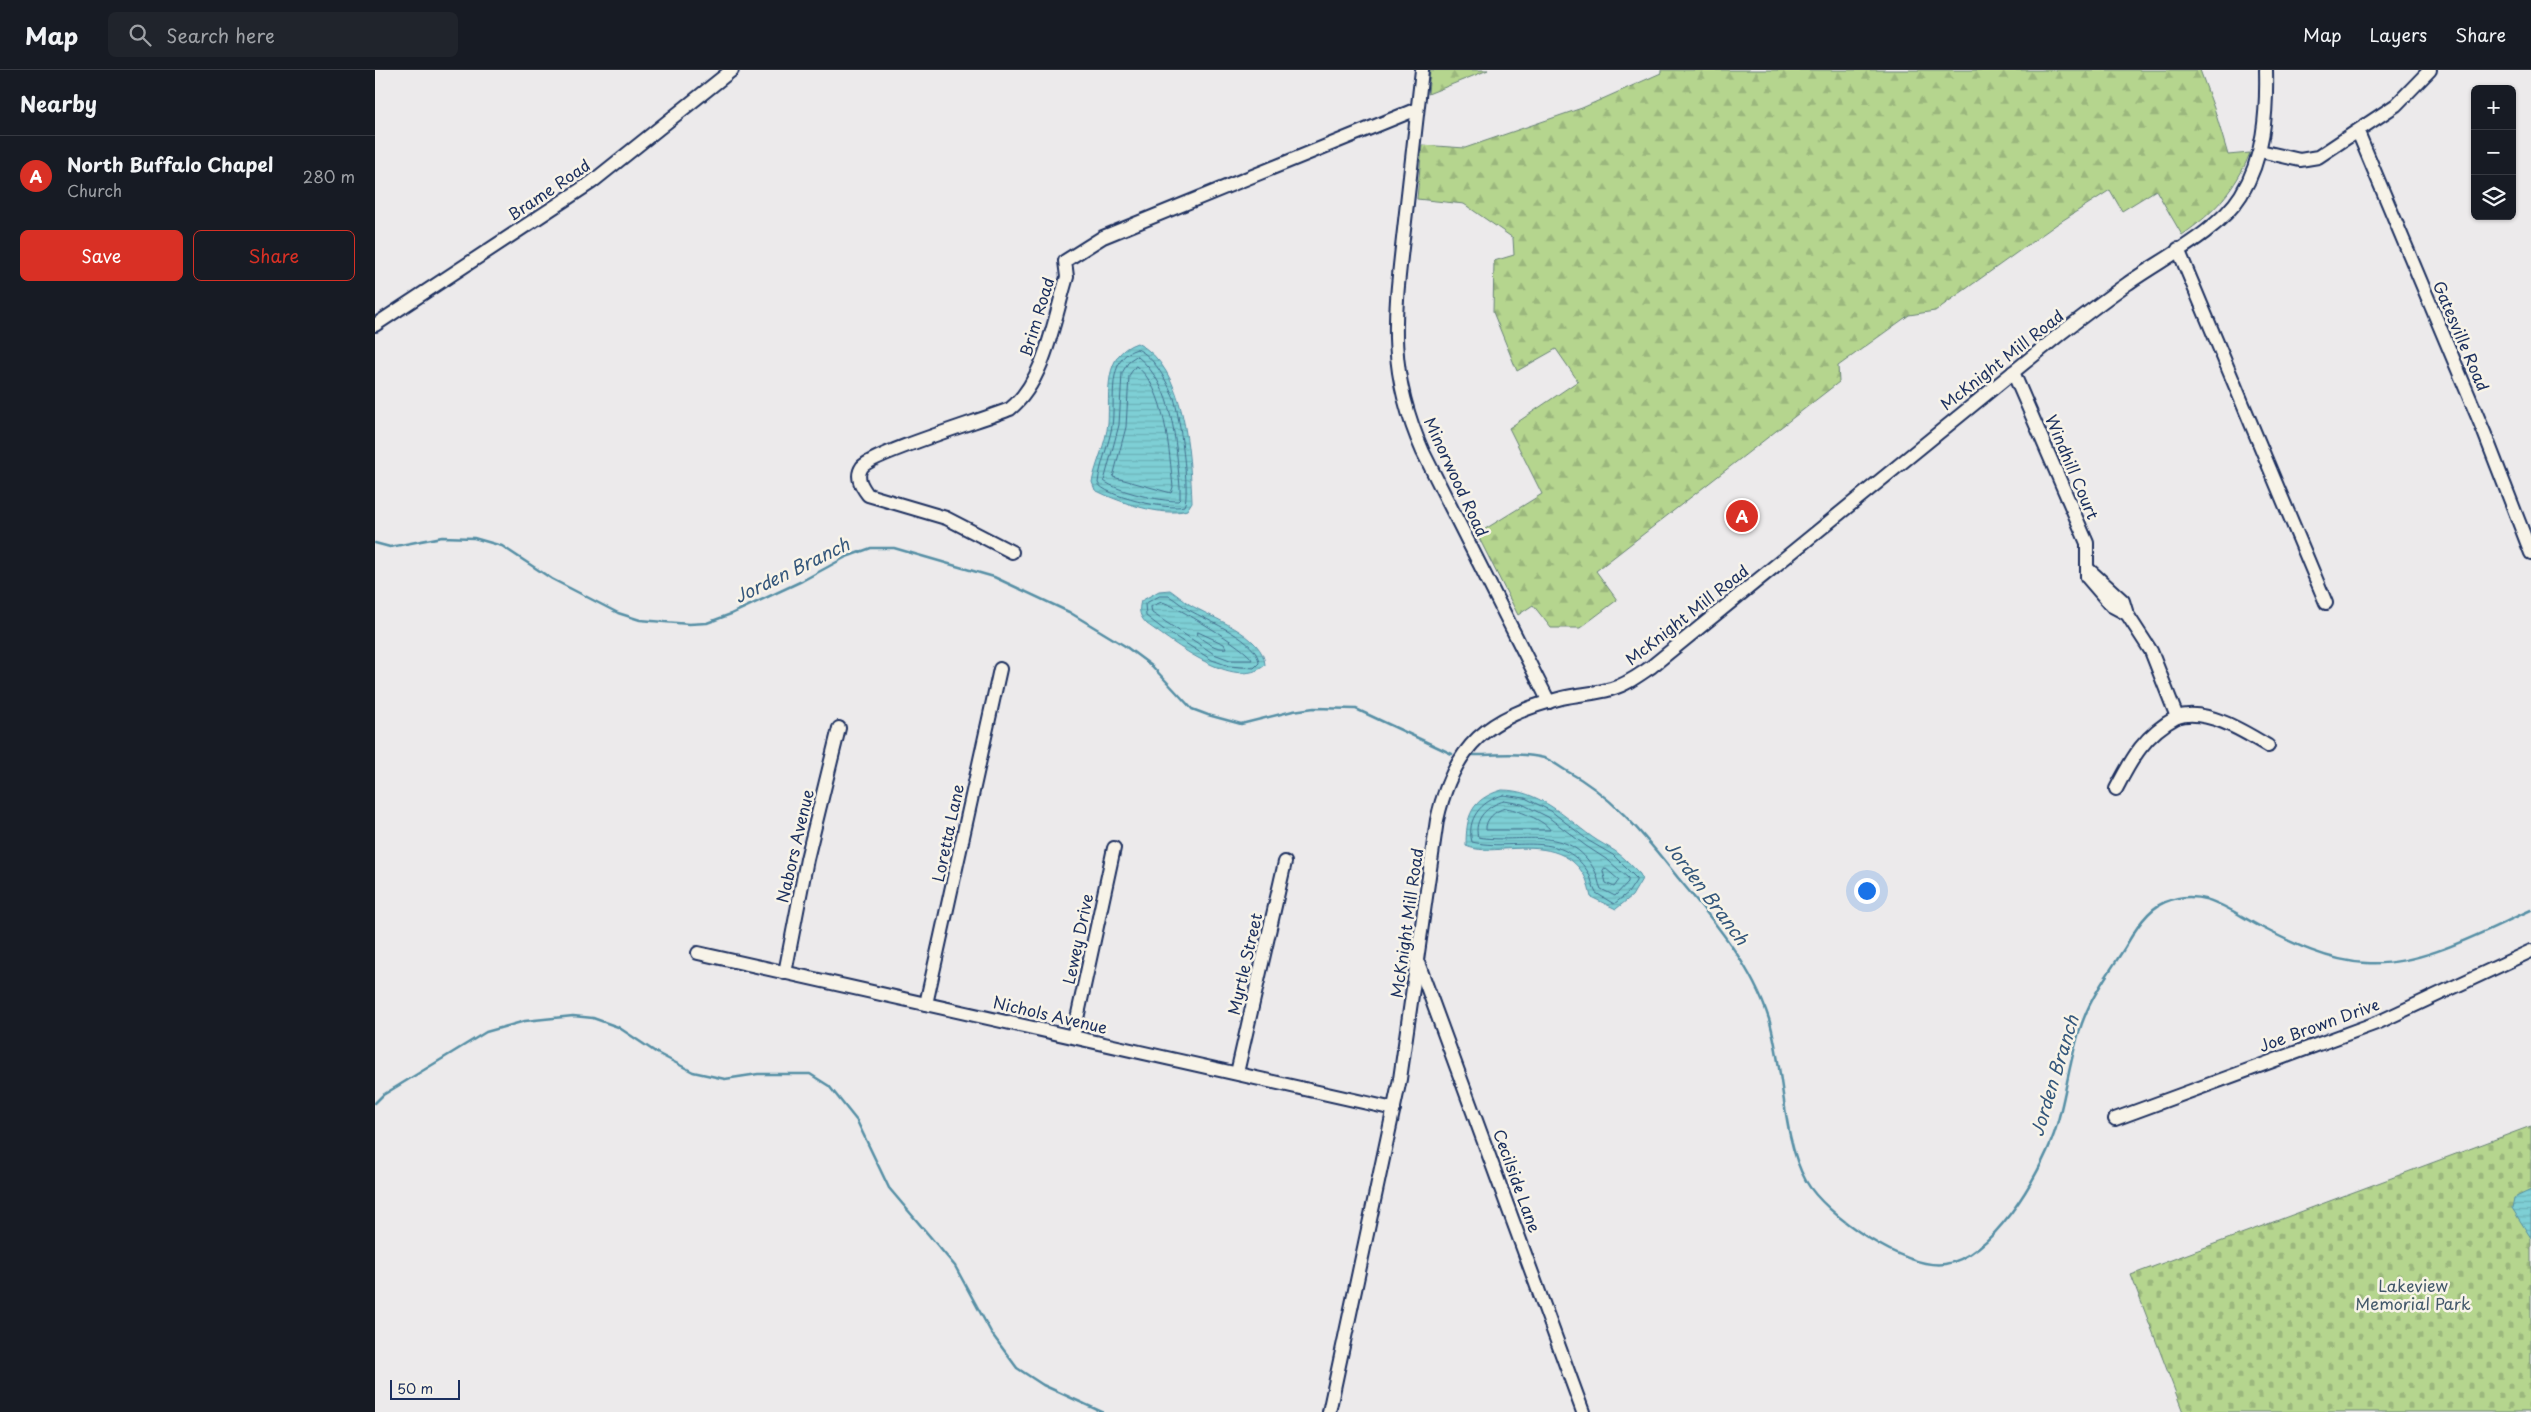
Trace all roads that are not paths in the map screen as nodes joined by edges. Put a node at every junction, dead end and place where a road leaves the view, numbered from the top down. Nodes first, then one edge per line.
1 (732, 70) edge
2 (1422, 70) edge
3 (2266, 70) edge
4 (2430, 70) edge
5 (1417, 109) junction
6 (2358, 132) junction
7 (2260, 150) junction
8 (2178, 250) junction
9 (375, 325) edge
10 (2013, 372) junction
11 (1012, 552) dead end
12 (2531, 553) edge
13 (2326, 603) dead end
14 (1000, 669) dead end
15 (1549, 702) junction
16 (2177, 717) junction
17 (839, 728) dead end
18 (2268, 746) dead end
19 (2116, 790) dead end
20 (1114, 848) dead end
21 (1285, 862) dead end
22 (2531, 951) edge
23 (698, 953) dead end
24 (1418, 962) junction
25 (785, 973) junction
26 (926, 1004) junction
27 (1073, 1036) junction
28 (1237, 1073) junction
29 (1394, 1109) junction
30 (2115, 1120) dead end
31 (1329, 1412) edge
32 (1583, 1412) edge

1 - 9 street, Brame Road
2 - 5 street, Minorwood Road
3 - 7 street, McKnight Mill Road
4 - 6 street
5 - 11 street, Brim Road
5 - 15 street, Minorwood Road
6 - 7 street
6 - 12 street, Gatesville Road
7 - 8 street, McKnight Mill Road
8 - 10 street, McKnight Mill Road
8 - 13 street
10 - 15 street, McKnight Mill Road
10 - 16 street, Windhill Court
14 - 26 street, Loretta Lane
15 - 24 street, McKnight Mill Road
16 - 18 street
16 - 19 street
17 - 25 street, Nabors Avenue
20 - 27 street, Lewey Drive
21 - 28 street, Myrtle Street
22 - 30 street, Joe Brown Drive
23 - 25 street, Nichols Avenue
24 - 29 street, McKnight Mill Road
24 - 32 street, Cecilside Lane
25 - 26 street, Nichols Avenue
26 - 27 street, Nichols Avenue
27 - 28 street, Nichols Avenue
28 - 29 street, Nichols Avenue
29 - 31 street, McKnight Mill Road

